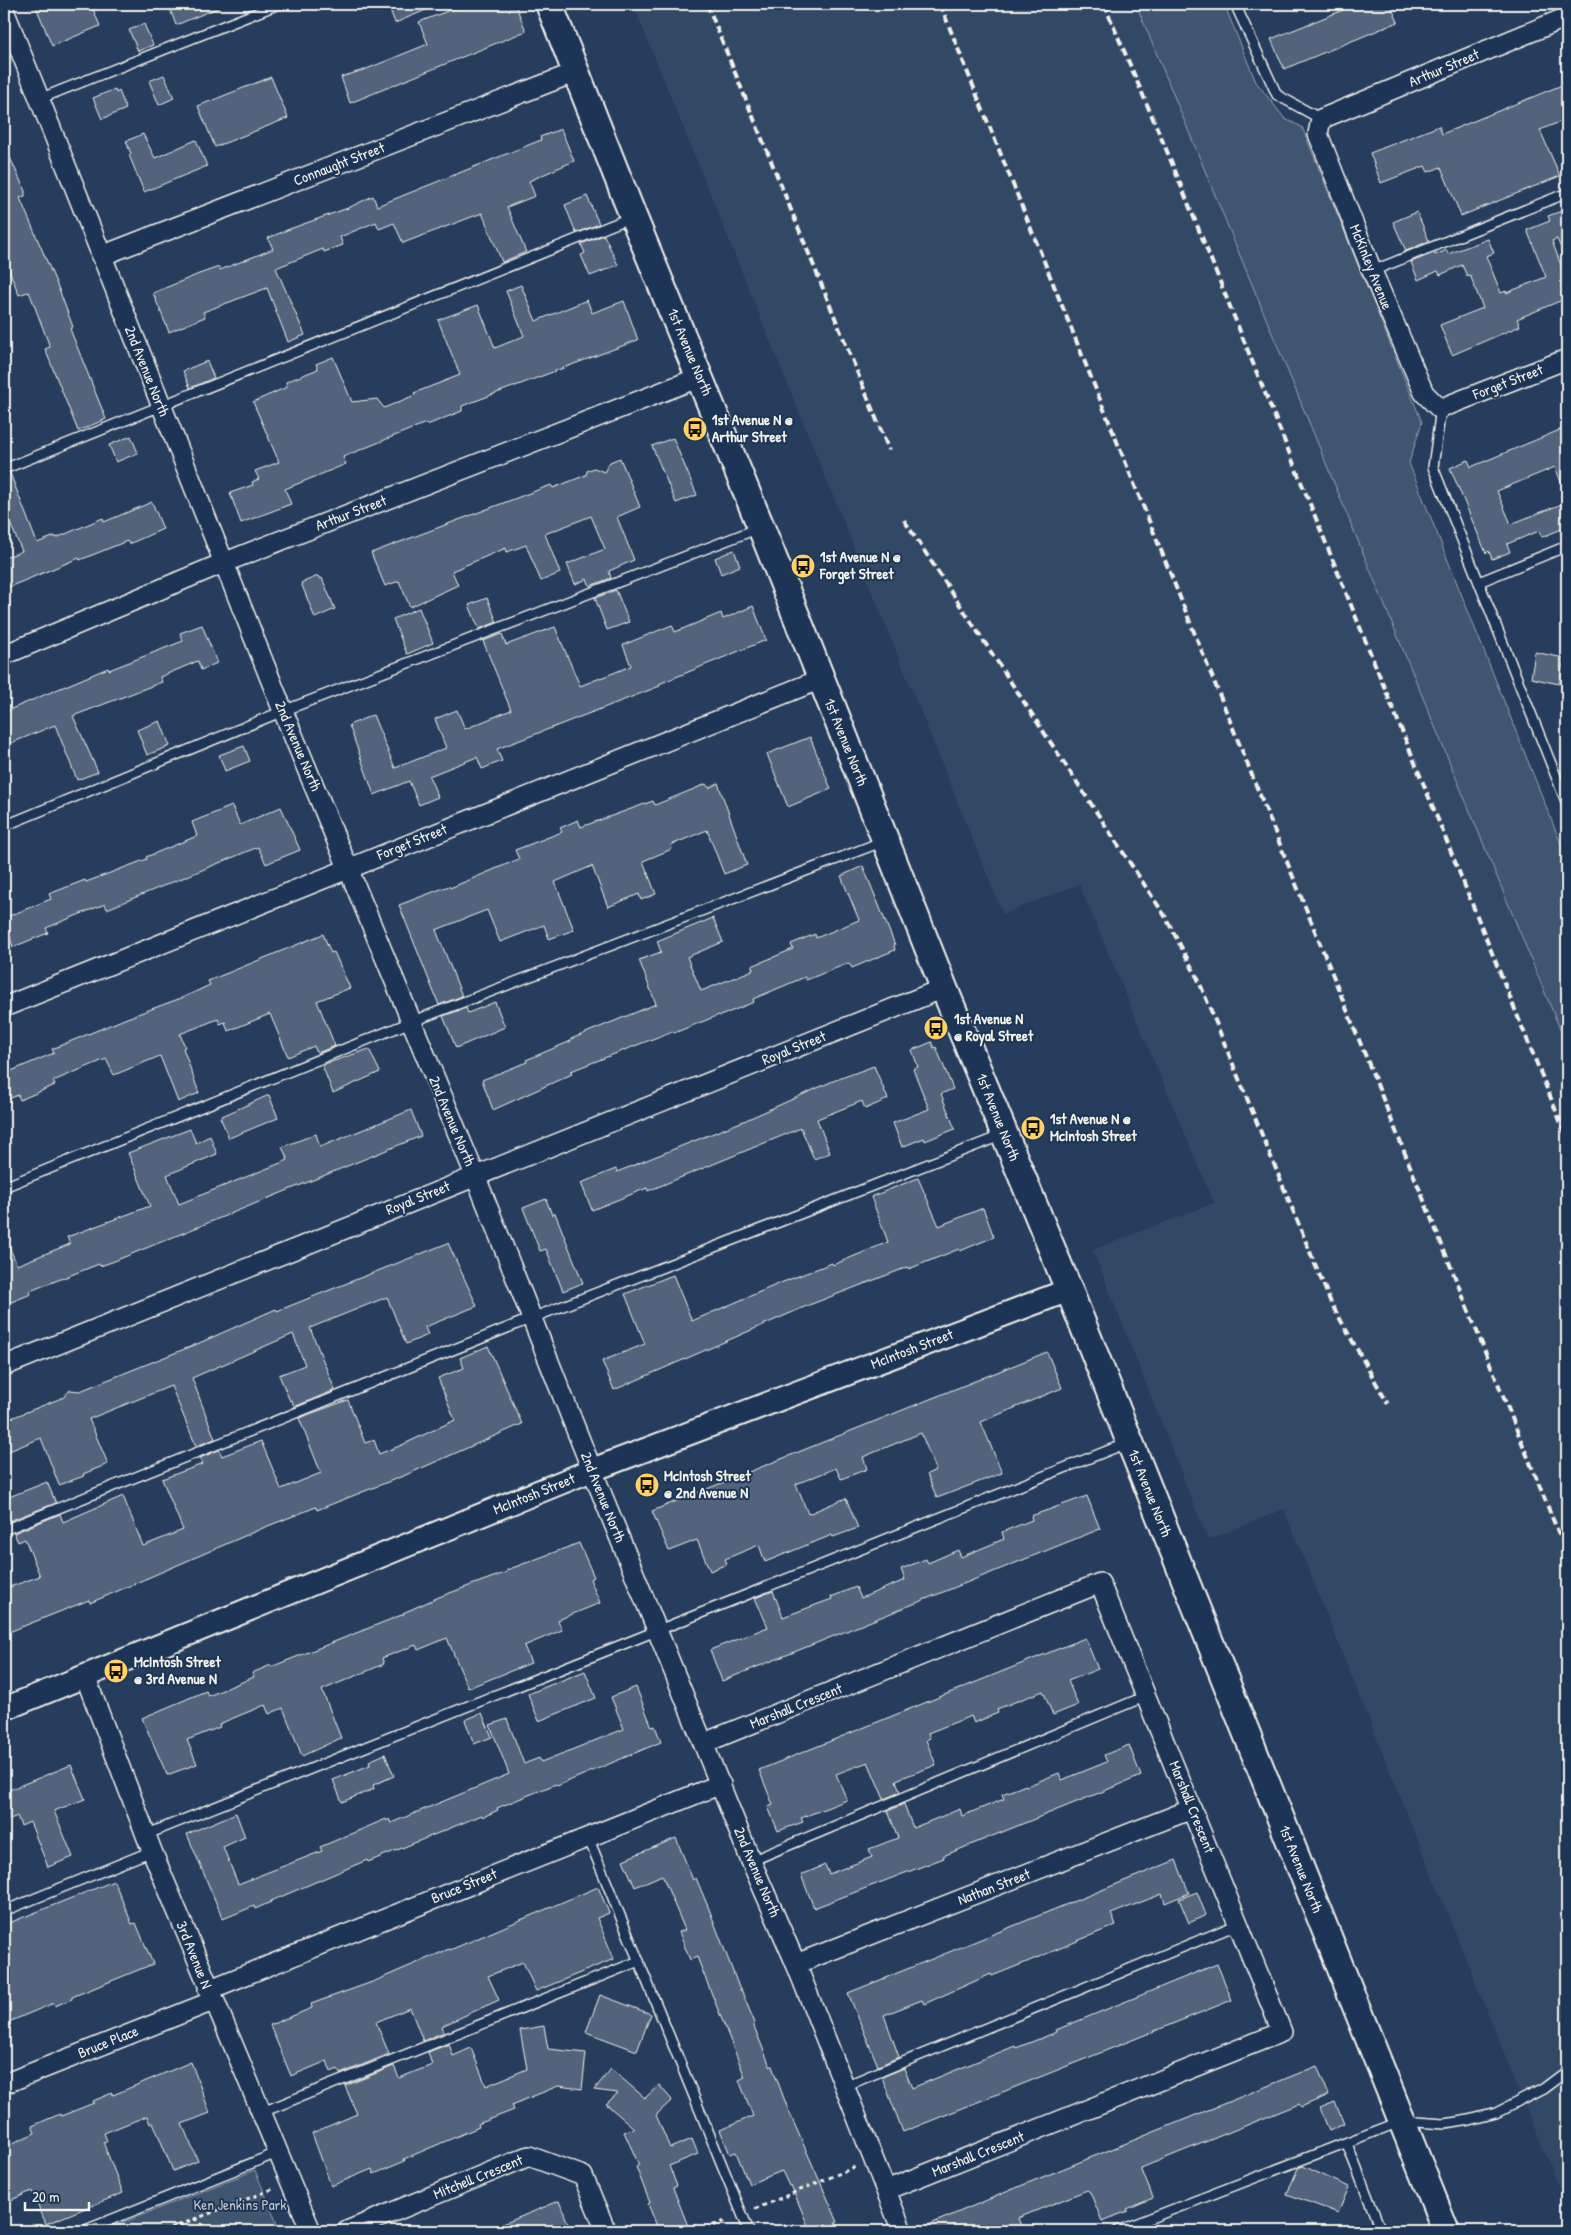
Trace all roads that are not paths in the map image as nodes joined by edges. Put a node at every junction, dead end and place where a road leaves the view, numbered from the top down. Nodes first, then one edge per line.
1 (279, 4) edge
2 (548, 4) edge
3 (1235, 4) edge
4 (4, 10) edge
5 (1567, 17) edge
6 (576, 72) junction
7 (39, 99) junction
8 (1321, 119) junction
9 (1567, 193) edge
10 (633, 216) junction
11 (101, 256) junction
12 (1372, 271) junction
13 (1567, 359) edge
14 (700, 377) junction
15 (161, 405) junction
16 (1445, 407) junction
17 (4, 469) edge
18 (761, 527) junction
19 (1567, 546) edge
20 (224, 563) junction
21 (1479, 582) junction
22 (4, 655) edge
23 (821, 679) junction
24 (283, 711) junction
25 (1567, 804) edge
26 (4, 826) edge
27 (886, 840) junction
28 (349, 868) junction
29 (944, 988) junction
30 (4, 1007) edge
31 (411, 1022) junction
32 (1006, 1134) junction
33 (475, 1175) junction
34 (4, 1187) edge
35 (1069, 1290) junction
36 (532, 1318) junction
37 (4, 1366) edge
38 (1130, 1442) junction
39 (592, 1470) junction
40 (4, 1530) edge
41 (657, 1629) junction
42 (85, 1676) junction
43 (1146, 1696) junction
44 (4, 1709) edge
45 (704, 1743) junction
46 (721, 1784) junction
47 (1192, 1810) junction
48 (588, 1836) junction
49 (149, 1843) junction
50 (751, 1861) junction
51 (4, 1911) edge
52 (1239, 1924) junction
53 (639, 1961) junction
54 (796, 1964) junction
55 (211, 1995) junction
56 (1567, 2072) edge
57 (4, 2084) edge
58 (845, 2086) junction
59 (260, 2113) junction
60 (1402, 2122) junction
61 (1347, 2144) junction
62 (277, 2154) junction
63 (886, 2190) junction
64 (83, 2231) edge
65 (310, 2231) edge
66 (347, 2231) edge
67 (606, 2231) edge
68 (749, 2231) edge
69 (902, 2231) edge
70 (1117, 2231) edge
71 (1382, 2231) edge
72 (1446, 2231) edge

1 - 7 lane
2 - 6 main road, 1st Avenue North
3 - 8 lane
4 - 7 street, 2nd Avenue North
5 - 8 street, Arthur Street
6 - 10 main road, 1st Avenue North
6 - 11 street, Connaught Street
7 - 11 street, 2nd Avenue North
8 - 12 street, McKinley Avenue
9 - 12 lane
10 - 14 main road, 1st Avenue North
10 - 15 lane
11 - 15 street, 2nd Avenue North
12 - 16 street, McKinley Avenue
13 - 16 street, Forget Street
14 - 18 main road, 1st Avenue North
14 - 20 street, Arthur Street
15 - 17 lane
15 - 20 street, 2nd Avenue North
16 - 21 lane
18 - 23 main road, 1st Avenue North
18 - 24 lane
19 - 21 lane
20 - 22 street, Arthur Street
20 - 24 street, 2nd Avenue North
21 - 25 lane
23 - 27 main road, 1st Avenue North
23 - 28 street, Forget Street
24 - 26 lane
24 - 28 street, 2nd Avenue North
27 - 29 main road, 1st Avenue North
27 - 31 lane
28 - 30 street, Forget Street
28 - 31 street, 2nd Avenue North
29 - 32 main road, 1st Avenue North
29 - 33 street, Royal Street
31 - 33 street, 2nd Avenue North
31 - 34 lane
32 - 35 main road, 1st Avenue North
32 - 36 lane
33 - 36 street, 2nd Avenue North
33 - 37 street, Royal Street
35 - 38 main road, 1st Avenue North
35 - 39 street, McIntosh Street
36 - 39 street, 2nd Avenue North
36 - 40 lane
38 - 41 lane
38 - 60 main road, 1st Avenue North
39 - 41 street, 2nd Avenue North
39 - 42 street, McIntosh Street
41 - 45 street, 2nd Avenue North
41 - 49 lane
42 - 44 street, McIntosh Street
42 - 49 street, 3rd Avenue N
43 - 45 street, Marshall Crescent
43 - 47 street, Marshall Crescent
43 - 50 lane
45 - 46 street, 2nd Avenue North
46 - 48 street, Bruce Street
46 - 50 street, 2nd Avenue North
47 - 52 street, Marshall Crescent
47 - 54 street, Nathan Street
48 - 53 lane
48 - 55 street, Bruce Street
49 - 51 lane
49 - 55 street, 3rd Avenue N
50 - 54 street, 2nd Avenue North
52 - 58 lane
52 - 63 street, Marshall Crescent
53 - 59 lane
53 - 68 lane
54 - 58 street, 2nd Avenue North
55 - 57 street, Bruce Place
55 - 59 street, 3rd Avenue N
56 - 60 lane
58 - 63 street, 2nd Avenue North
59 - 62 street, 3rd Avenue N
60 - 61 lane
60 - 72 main road, 1st Avenue North
61 - 70 lane
61 - 71 lane
62 - 64 lane
62 - 65 street, 3rd Avenue N
63 - 69 street, 2nd Avenue North
66 - 67 street, Mitchell Crescent

